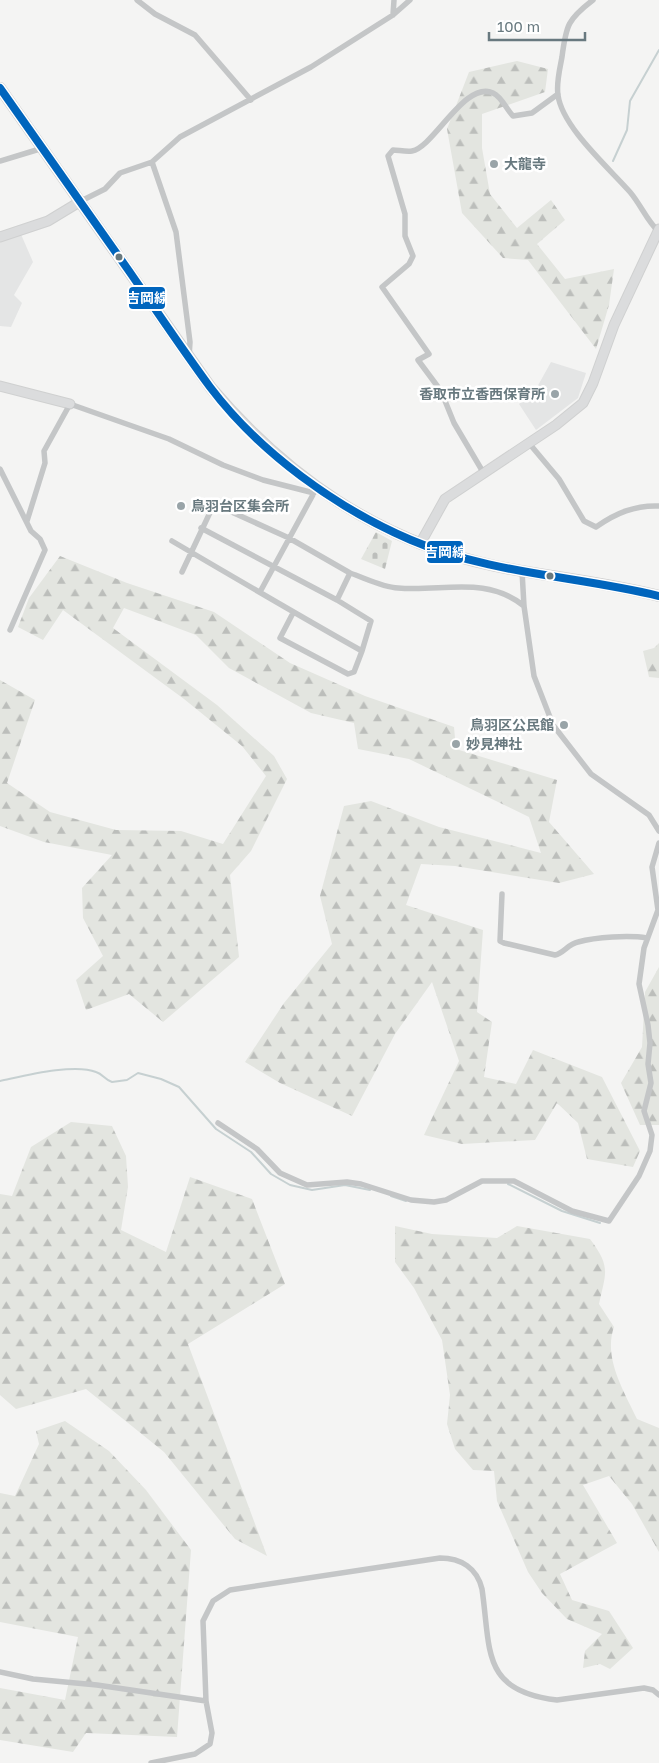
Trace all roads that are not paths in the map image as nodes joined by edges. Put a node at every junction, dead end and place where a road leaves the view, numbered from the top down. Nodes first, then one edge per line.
1 (137, 0) edge
2 (394, 0) edge
3 (410, 0) edge
4 (593, 0) edge
5 (393, 15) junction
6 (0, 88) edge
7 (558, 94) junction
8 (251, 100) junction
9 (43, 148) junction
10 (0, 161) edge
11 (152, 162) junction
12 (81, 201) junction
13 (659, 231) edge
14 (0, 238) edge
15 (189, 357) junction
16 (0, 386) edge
17 (70, 404) junction
18 (528, 442) junction
19 (0, 468) edge
20 (483, 472) junction
21 (315, 491) junction
22 (659, 506) edge
23 (27, 521) junction
24 (202, 528) junction
25 (289, 538) junction
26 (172, 541) dead end
27 (420, 544) junction
28 (190, 552) junction
29 (274, 565) junction
30 (522, 571) junction
31 (182, 572) dead end
32 (350, 573) junction
33 (260, 592) junction
34 (659, 596) edge
35 (337, 600) junction
36 (524, 606) junction
37 (293, 613) junction
38 (10, 630) dead end
39 (362, 651) junction
40 (659, 831) edge
41 (659, 843) edge
42 (502, 894) dead end
43 (647, 938) junction
44 (218, 1123) dead end
45 (0, 1672) edge
46 (659, 1695) edge
47 (206, 1701) junction
48 (152, 1763) edge

1 - 8 street
2 - 5 street
3 - 5 street
4 - 7 street
5 - 8 street
6 - 9 highway
7 - 13 street
7 - 20 street
8 - 11 street
9 - 10 street
9 - 12 highway
11 - 12 street
11 - 15 street
12 - 14 street
12 - 15 highway
13 - 18 street
15 - 21 highway
16 - 17 street
17 - 21 street
17 - 23 street
18 - 20 street
18 - 22 street
19 - 23 street
20 - 27 street
21 - 25 street
21 - 27 highway
23 - 38 street
24 - 25 street
24 - 28 street
24 - 29 street
25 - 29 street
25 - 32 street
26 - 28 street
27 - 30 highway
28 - 31 street
28 - 33 street
29 - 33 street
29 - 35 street
30 - 34 highway
30 - 36 street
32 - 35 street
32 - 36 street
33 - 37 street
35 - 39 street
36 - 40 street
37 - 39 street
37 - 39 street
41 - 43 street
42 - 43 street
43 - 44 street
45 - 47 street
46 - 47 street
47 - 48 street

